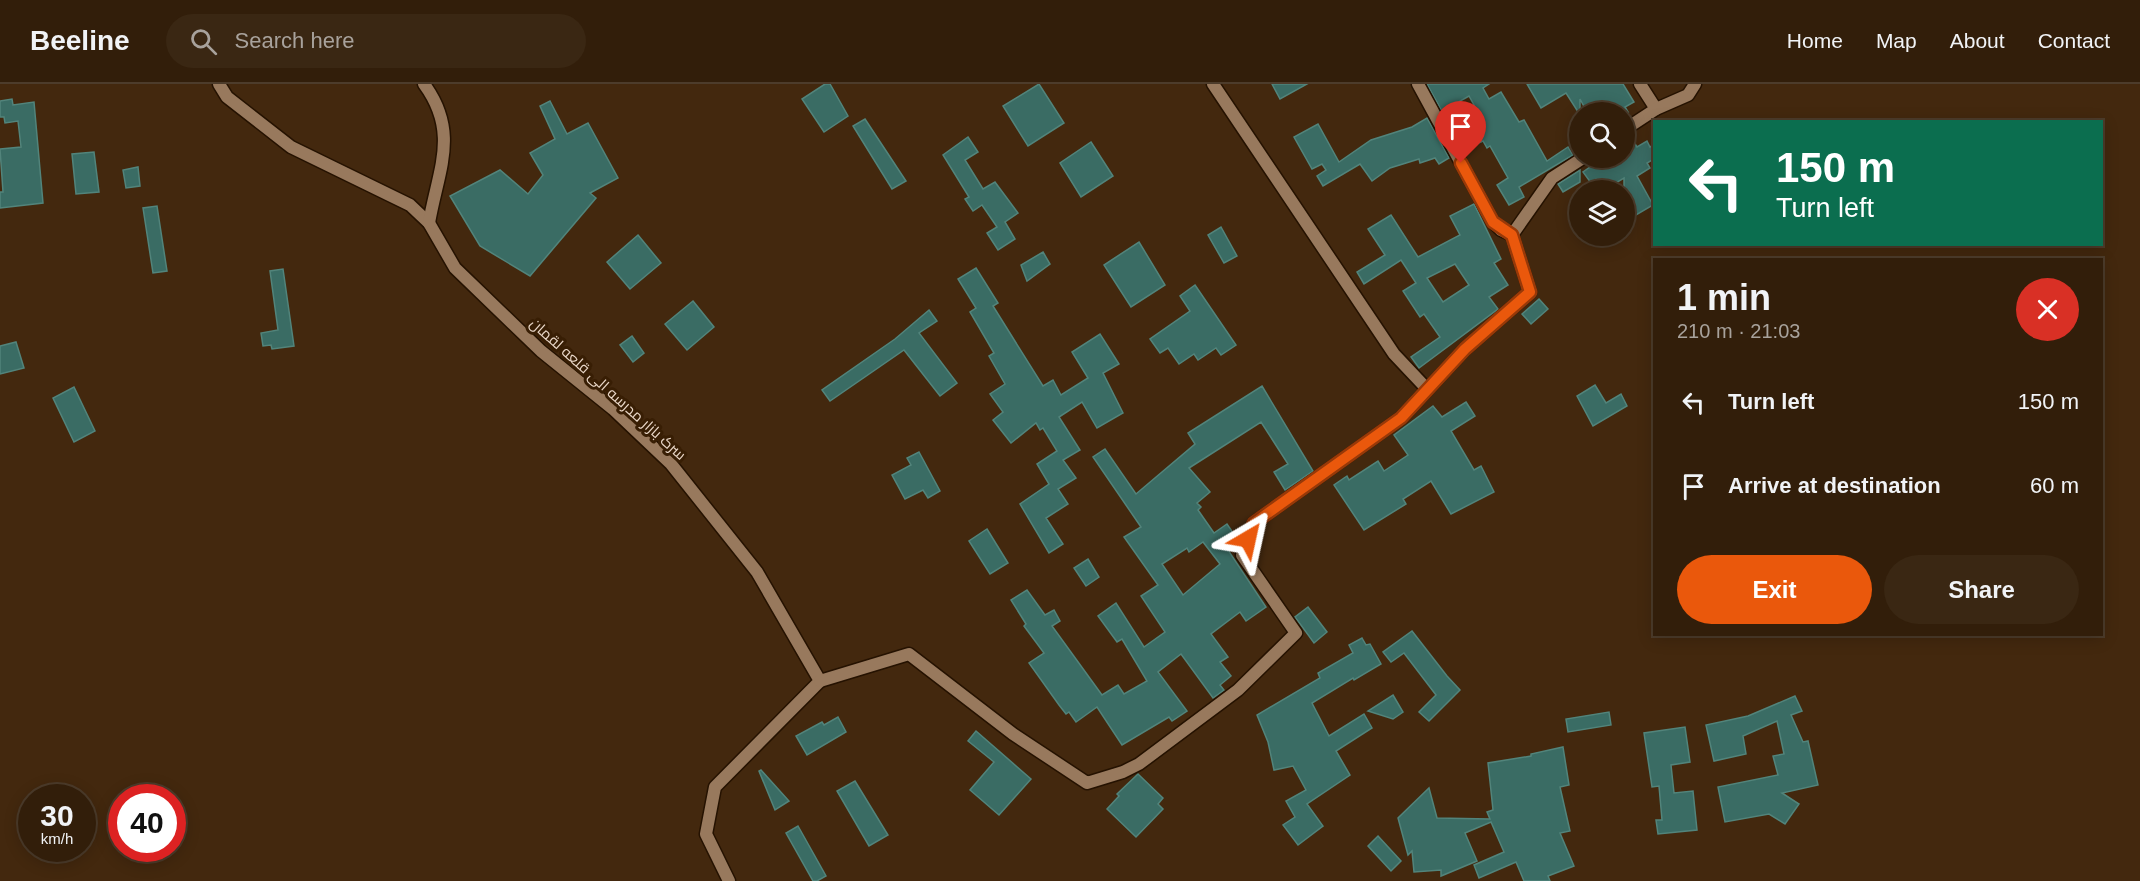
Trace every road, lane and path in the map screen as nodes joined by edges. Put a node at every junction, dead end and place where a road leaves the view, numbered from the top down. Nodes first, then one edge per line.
1 (219, 84) edge
2 (424, 84) edge
3 (1213, 84) edge
4 (1418, 84) edge
5 (1640, 84) edge
6 (1695, 84) edge
7 (1656, 109) junction
8 (1635, 123) edge
9 (1569, 167) edge
10 (429, 224) junction
11 (1512, 235) junction
12 (1426, 389) junction
13 (820, 681) junction
14 (729, 881) edge

1 - 10 street, سرک بازار مدرسه الی قلعه لقمان
2 - 10 street
3 - 12 street
4 - 11 street
5 - 7 street
6 - 7 street
7 - 8 street
9 - 11 street
10 - 13 street, سرک بازار مدرسه الی قلعه لقمان
11 - 12 street
12 - 13 street
13 - 14 street

